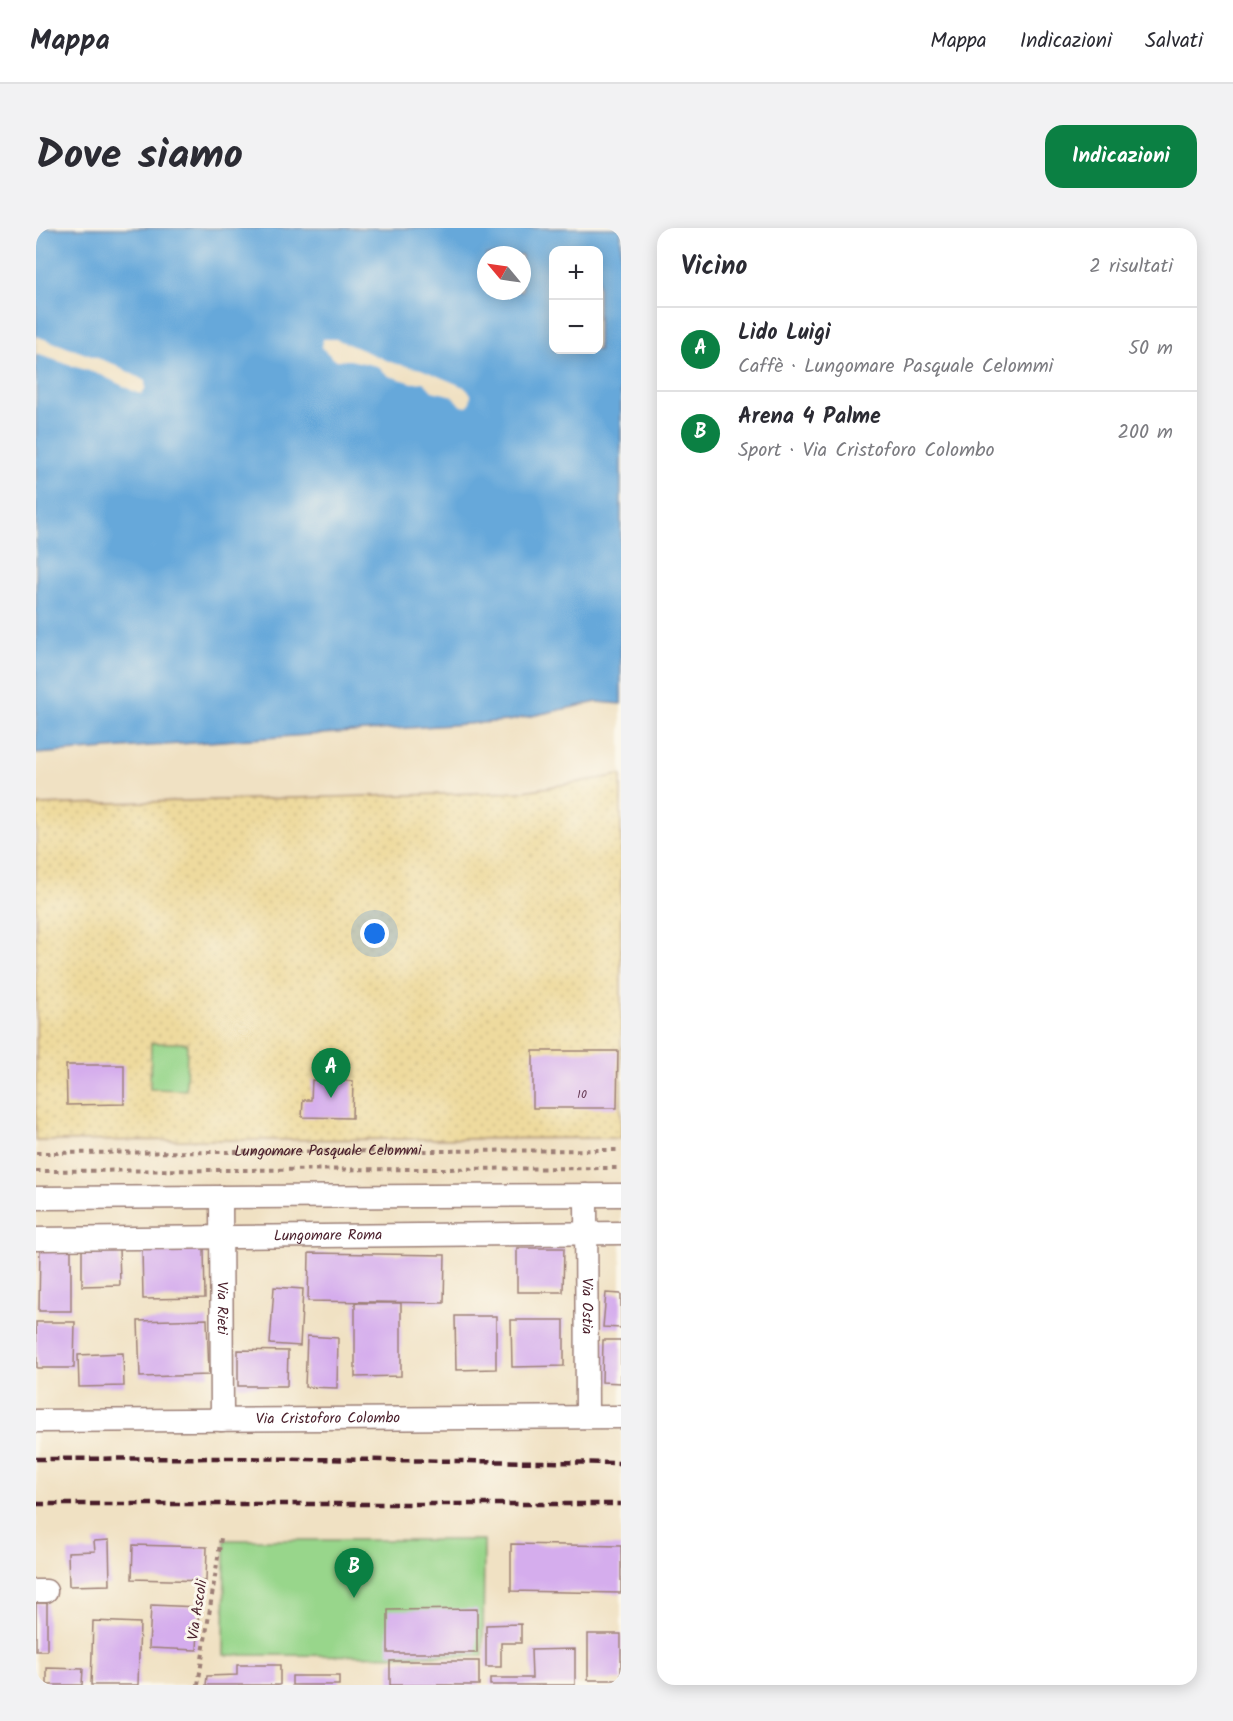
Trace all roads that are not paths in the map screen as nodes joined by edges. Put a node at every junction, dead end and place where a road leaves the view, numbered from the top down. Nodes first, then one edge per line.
1 (586, 1195) junction
2 (621, 1195) edge
3 (221, 1197) junction
4 (36, 1198) edge
5 (621, 1233) edge
6 (586, 1234) junction
7 (219, 1238) junction
8 (36, 1239) edge
9 (587, 1417) junction
10 (621, 1417) edge
11 (222, 1420) junction
12 (36, 1421) edge

1 - 2 street
1 - 3 street
1 - 6 street, Via Ostia
3 - 4 street
3 - 7 street, Via Rieti
5 - 6 street, Lungomare Roma
6 - 7 street, Lungomare Roma
6 - 9 street, Via Ostia
7 - 8 street, Lungomare Roma
7 - 11 street, Via Rieti
9 - 10 street, Via Cristoforo Colombo
9 - 11 street, Via Cristoforo Colombo
11 - 12 street, Via Cristoforo Colombo

